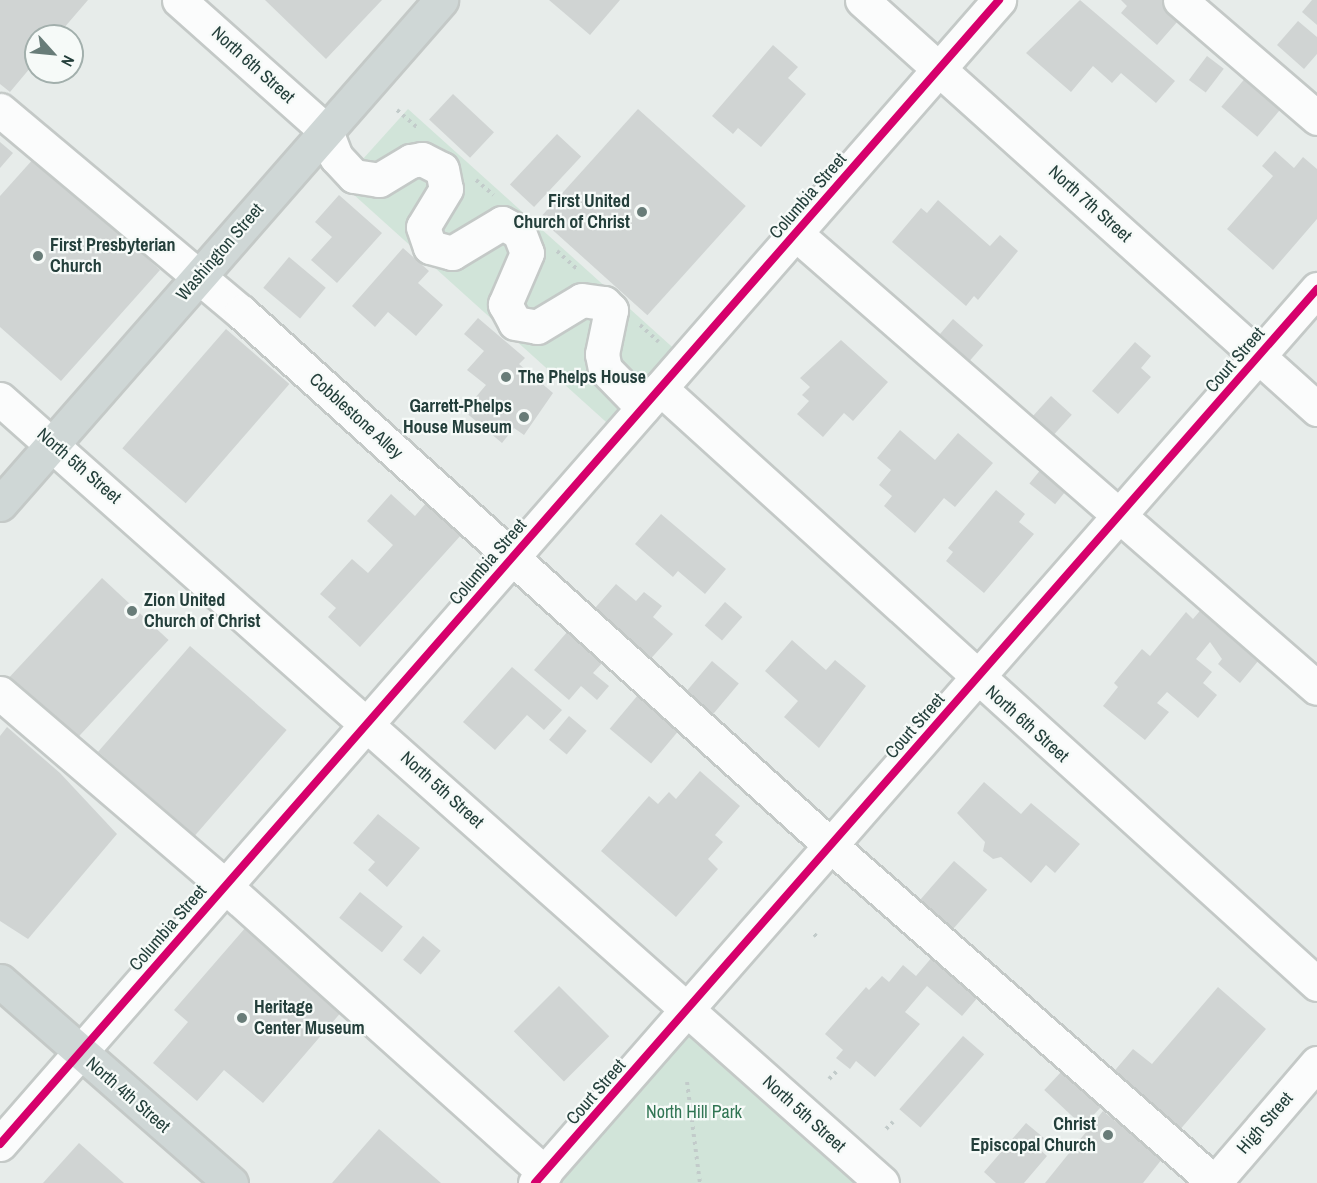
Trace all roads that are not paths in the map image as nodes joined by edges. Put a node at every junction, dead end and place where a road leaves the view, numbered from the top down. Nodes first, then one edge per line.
1 (179, 0) edge
2 (441, 0) edge
3 (862, 0) edge
4 (999, 0) edge
5 (1180, 0) edge
6 (940, 68) junction
7 (0, 110) edge
8 (1317, 118) edge
9 (326, 131) junction
10 (795, 233) junction
11 (199, 277) junction
12 (1317, 289) edge
13 (1259, 356) junction
14 (651, 398) junction
15 (0, 399) edge
16 (1317, 409) edge
17 (53, 442) junction
18 (0, 504) edge
19 (1118, 515) junction
20 (511, 558) junction
21 (977, 679) junction
22 (1317, 688) edge
23 (0, 693) edge
24 (368, 723) junction
25 (830, 844) junction
26 (225, 886) junction
27 (0, 981) edge
28 (1317, 984) edge
29 (687, 1011) junction
30 (78, 1053) junction
31 (1317, 1063) edge
32 (0, 1144) edge
33 (540, 1178) edge
34 (231, 1183) edge
35 (882, 1183) edge
36 (1214, 1183) edge

1 - 9 street, North 6th Street
2 - 9 main road, Washington Street
3 - 6 street, North 7th Street
4 - 6 street, Columbia Street
5 - 8 street
6 - 10 street, Columbia Street
6 - 13 street, North 7th Street
7 - 11 street, Cobblestone Alley
9 - 11 main road, Washington Street
9 - 14 street, North 6th Street
10 - 14 street, Columbia Street
10 - 19 street
11 - 17 main road, Washington Street
11 - 20 street, Cobblestone Alley
12 - 13 street, Court Street
13 - 16 street, North 7th Street
13 - 19 street, Court Street
14 - 20 street, Columbia Street
14 - 21 street, North 6th Street
15 - 17 street, North 5th Street
17 - 18 main road, Washington Street
17 - 24 street, North 5th Street
19 - 21 street, Court Street
19 - 22 street
20 - 24 street, Columbia Street
20 - 25 street, Cobblestone Alley
21 - 25 street, Court Street
21 - 28 street, North 6th Street
23 - 26 street
24 - 26 street, Columbia Street
24 - 29 street, North 5th Street
25 - 29 street, Court Street
25 - 36 street, Cobblestone Alley
26 - 30 street, Columbia Street
26 - 33 street
27 - 30 main road, North 4th Street
29 - 33 street, Court Street
29 - 35 street, North 5th Street
30 - 32 street, Columbia Street
30 - 34 main road, North 4th Street
31 - 36 street, High Street

